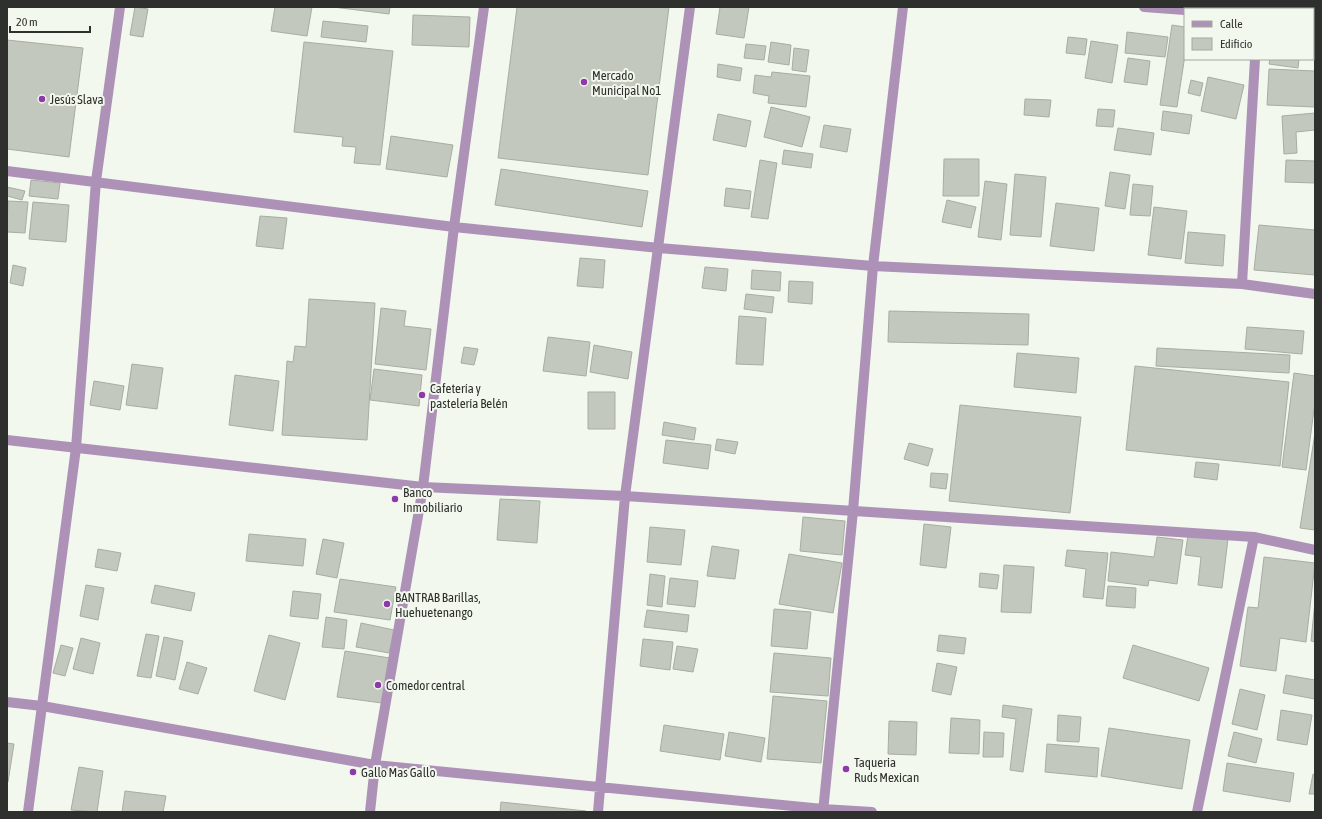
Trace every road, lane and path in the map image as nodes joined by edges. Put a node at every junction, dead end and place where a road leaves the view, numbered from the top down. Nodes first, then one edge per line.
1 (120, 7) edge
2 (484, 7) edge
3 (690, 7) edge
4 (903, 7) edge
5 (1144, 7) edge
6 (1184, 10) edge
7 (1255, 60) edge
8 (7, 171) edge
9 (96, 181) junction
10 (454, 227) junction
11 (659, 248) junction
12 (873, 266) junction
13 (1242, 284) junction
14 (1315, 294) edge
15 (7, 440) edge
16 (76, 448) junction
17 (423, 487) junction
18 (625, 496) junction
19 (852, 511) junction
20 (1254, 537) junction
21 (1315, 550) edge
22 (7, 702) edge
23 (42, 706) junction
24 (375, 764) junction
25 (600, 786) junction
26 (823, 811) edge
27 (28, 812) edge
28 (370, 812) edge
29 (598, 812) edge
30 (872, 812) edge
31 (1197, 812) edge

1 - 9 street
2 - 10 street
3 - 11 street
4 - 12 street
5 - 6 street
7 - 13 street
8 - 9 street
9 - 10 street
9 - 16 street
10 - 11 street
10 - 17 street
11 - 12 street
11 - 18 street
12 - 13 street
12 - 19 street
13 - 14 street
15 - 16 street
16 - 17 street
16 - 23 street
17 - 18 street
17 - 24 street
18 - 19 street
18 - 25 street
19 - 20 street
19 - 26 street
20 - 21 street
20 - 31 street
22 - 23 street
23 - 24 street
23 - 27 street
24 - 25 street
24 - 28 street
25 - 26 street
25 - 29 street
26 - 30 street

